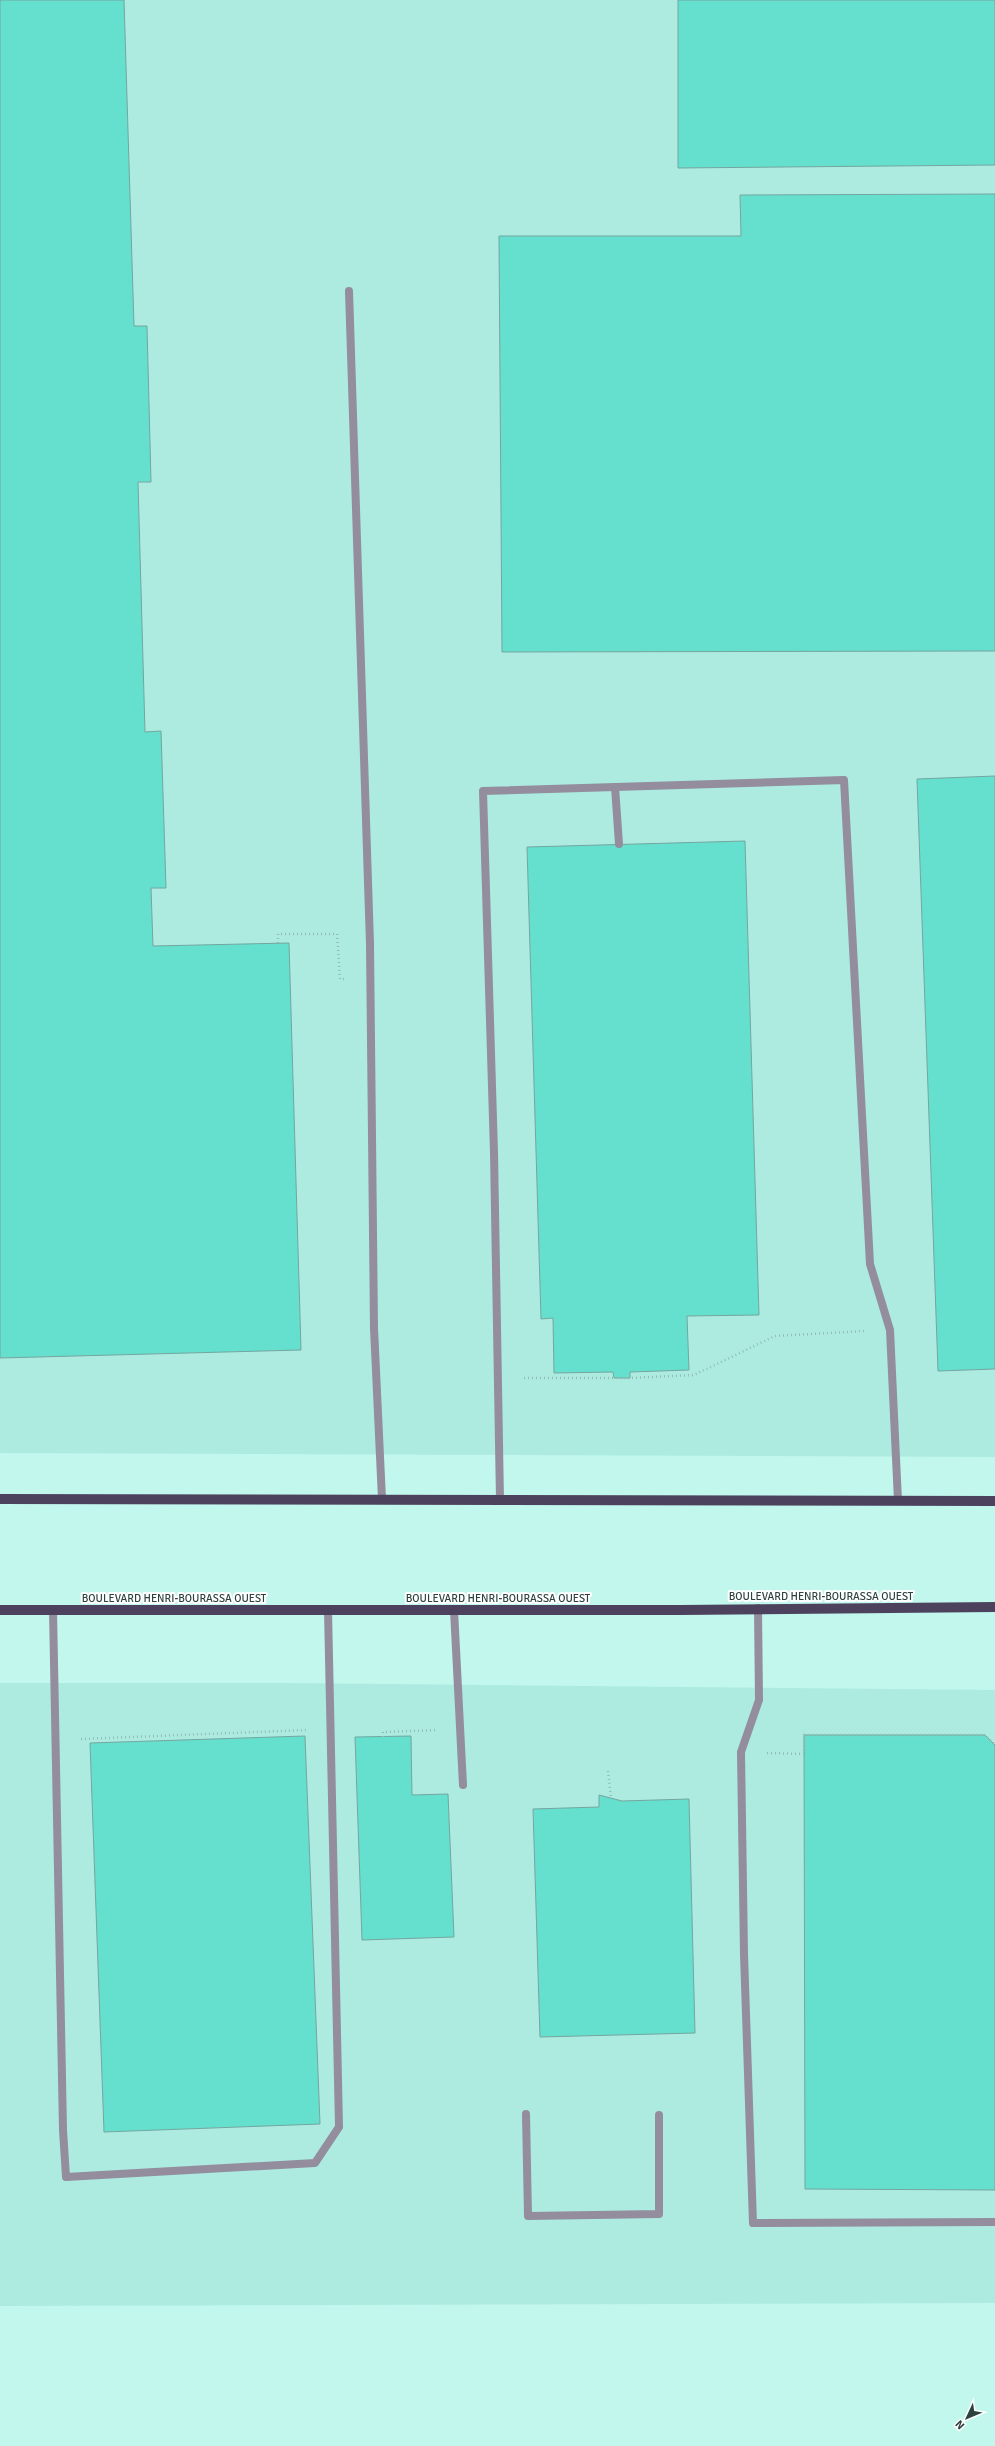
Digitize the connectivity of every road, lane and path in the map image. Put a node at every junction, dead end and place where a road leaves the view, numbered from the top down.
1 (349, 291) dead end
2 (615, 787) junction
3 (619, 844) dead end
4 (337, 934) dead end
5 (278, 943) dead end
6 (890, 1330) junction
7 (541, 1378) dead end
8 (382, 1499) junction
9 (0, 1500) edge
10 (500, 1500) junction
11 (898, 1501) junction
12 (995, 1501) edge
13 (995, 1607) edge
14 (758, 1608) junction
15 (0, 1610) edge
16 (53, 1610) junction
17 (328, 1610) junction
18 (454, 1610) junction
19 (307, 1730) dead end
20 (410, 1730) dead end
21 (128, 1737) junction
22 (383, 1737) dead end
23 (86, 1739) dead end
24 (128, 1742) dead end
25 (995, 1745) edge
26 (741, 1752) junction
27 (608, 1771) dead end
28 (463, 1785) dead end
29 (611, 1798) dead end
30 (526, 2114) dead end
31 (659, 2115) dead end
32 (995, 2222) edge

1 - 8 lane
2 - 3 lane
2 - 6 lane
2 - 10 lane
4 - 5 path
6 - 7 path
6 - 11 lane
8 - 9 main road
8 - 10 main road
10 - 11 main road
11 - 12 main road
13 - 14 main road, BOULEVARD HENRI-BOURASSA OUEST
14 - 18 main road, BOULEVARD HENRI-BOURASSA OUEST
14 - 26 lane
15 - 16 main road, BOULEVARD HENRI-BOURASSA OUEST
16 - 17 main road, BOULEVARD HENRI-BOURASSA OUEST
16 - 17 lane
17 - 18 main road, BOULEVARD HENRI-BOURASSA OUEST
18 - 28 lane
19 - 21 path
20 - 22 path
21 - 23 path
21 - 24 path
25 - 26 path
26 - 32 lane
27 - 29 path
30 - 31 lane

